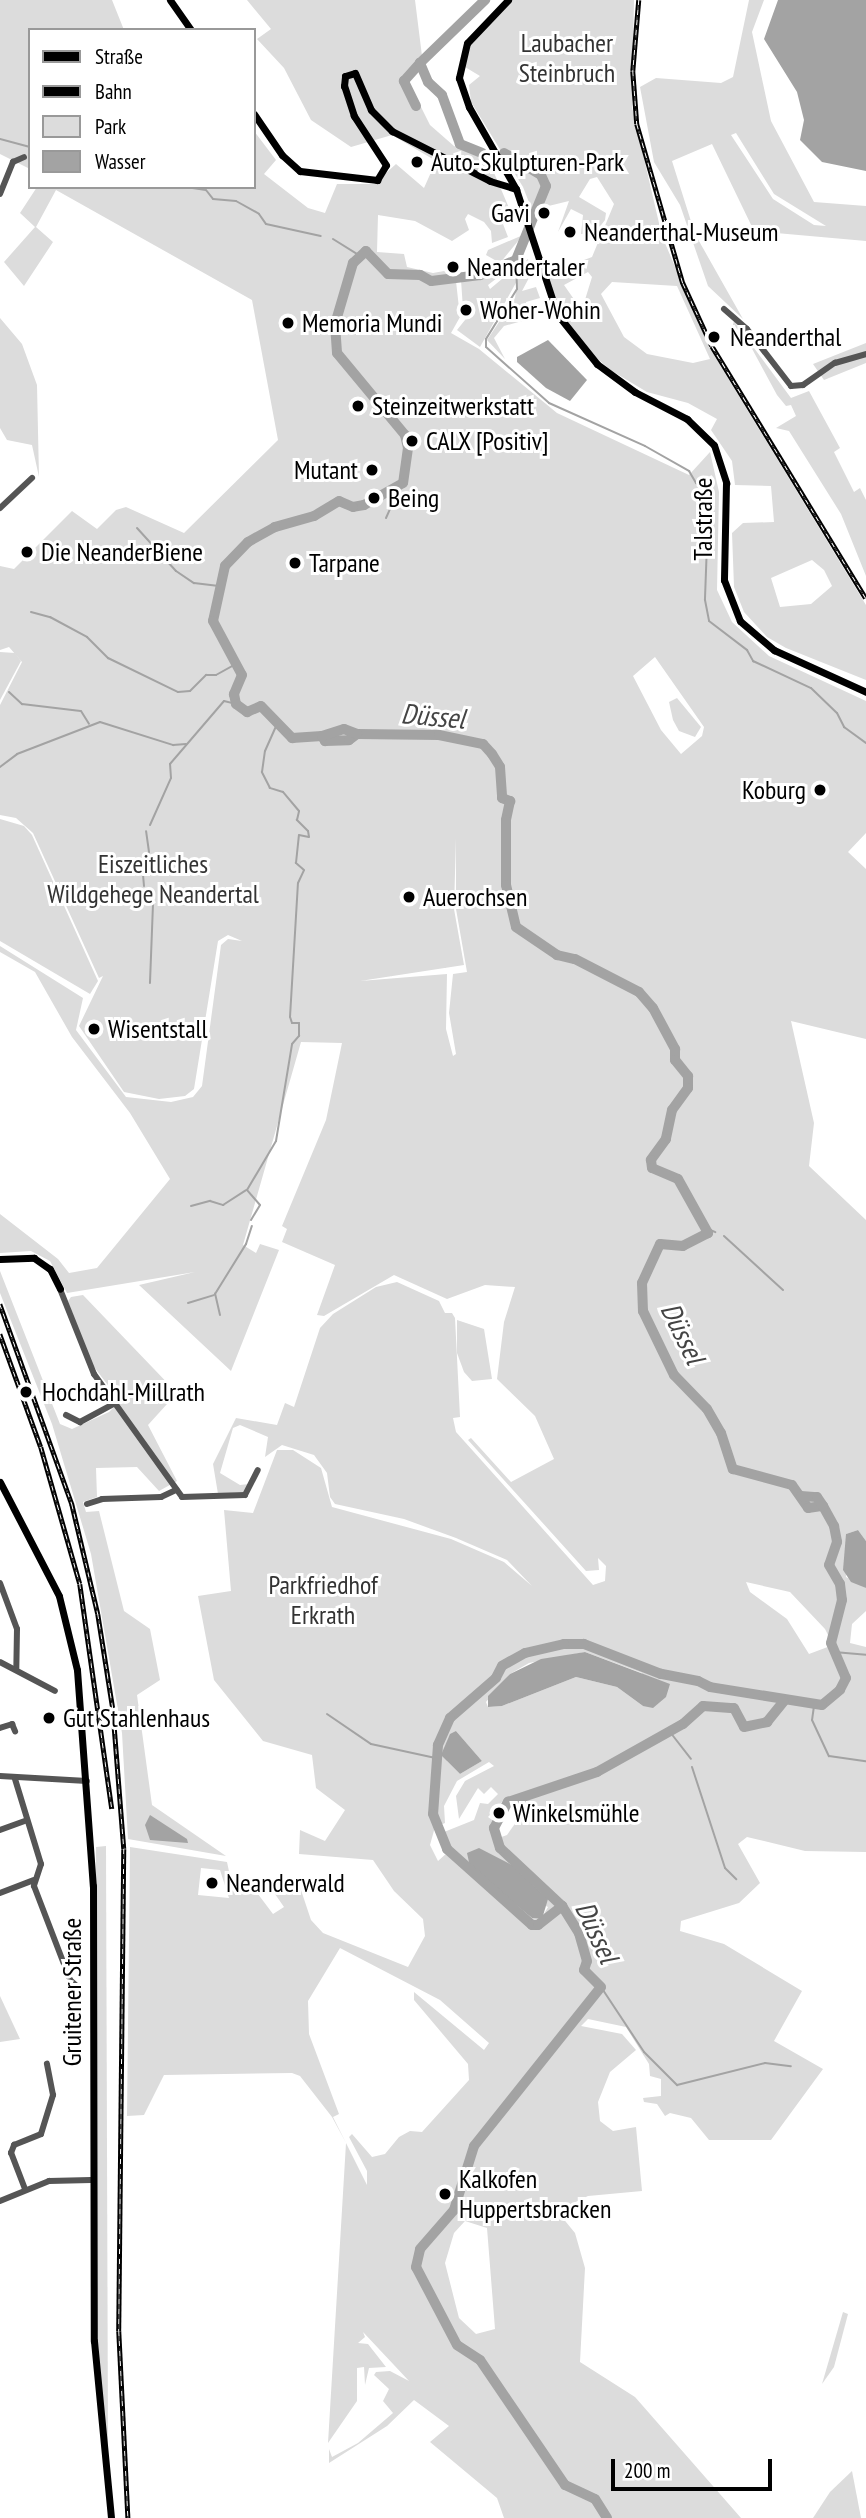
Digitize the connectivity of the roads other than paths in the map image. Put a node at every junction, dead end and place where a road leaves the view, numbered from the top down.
1 (170, 0) edge
2 (508, 0) edge
3 (190, 28) edge
4 (256, 117) edge
5 (24, 157) dead end
6 (516, 189) junction
7 (0, 194) edge
8 (724, 309) dead end
9 (866, 354) edge
10 (32, 478) dead end
11 (13, 485) dead end
12 (19, 490) junction
13 (0, 508) edge
14 (866, 692) edge
15 (0, 1259) edge
16 (60, 1289) joint
17 (117, 1402) junction
18 (66, 1415) dead end
19 (258, 1470) dead end
20 (0, 1482) edge
21 (176, 1490) junction
22 (87, 1504) dead end
23 (0, 1583) edge
24 (0, 1662) edge
25 (16, 1668) junction
26 (55, 1691) dead end
27 (0, 1728) edge
28 (15, 1731) dead end
29 (0, 1776) edge
30 (15, 1779) junction
31 (87, 1781) junction
32 (25, 1821) junction
33 (0, 1830) edge
34 (34, 1880) junction
35 (0, 1893) edge
36 (77, 1986) dead end
37 (47, 2064) dead end
38 (91, 2180) junction
39 (25, 2189) junction
40 (0, 2201) edge
41 (111, 2518) edge

1 - 3 main road
2 - 6 main road, Talstraße
4 - 6 main road
5 - 7 street
6 - 14 main road, Talstraße
8 - 9 street
10 - 12 street
11 - 12 street
12 - 13 street
15 - 16 main road
16 - 17 street
17 - 18 street
17 - 21 street
19 - 21 street
20 - 31 main road, Gruitener Straße
21 - 22 street
23 - 25 street
24 - 25 street
25 - 26 street
27 - 28 street
29 - 30 street
30 - 31 street
30 - 32 street
31 - 38 main road, Gruitener Straße
32 - 33 street
32 - 34 street
34 - 35 street
34 - 36 street
37 - 39 street
38 - 39 street
38 - 41 main road, Gruitener Straße
39 - 40 street

